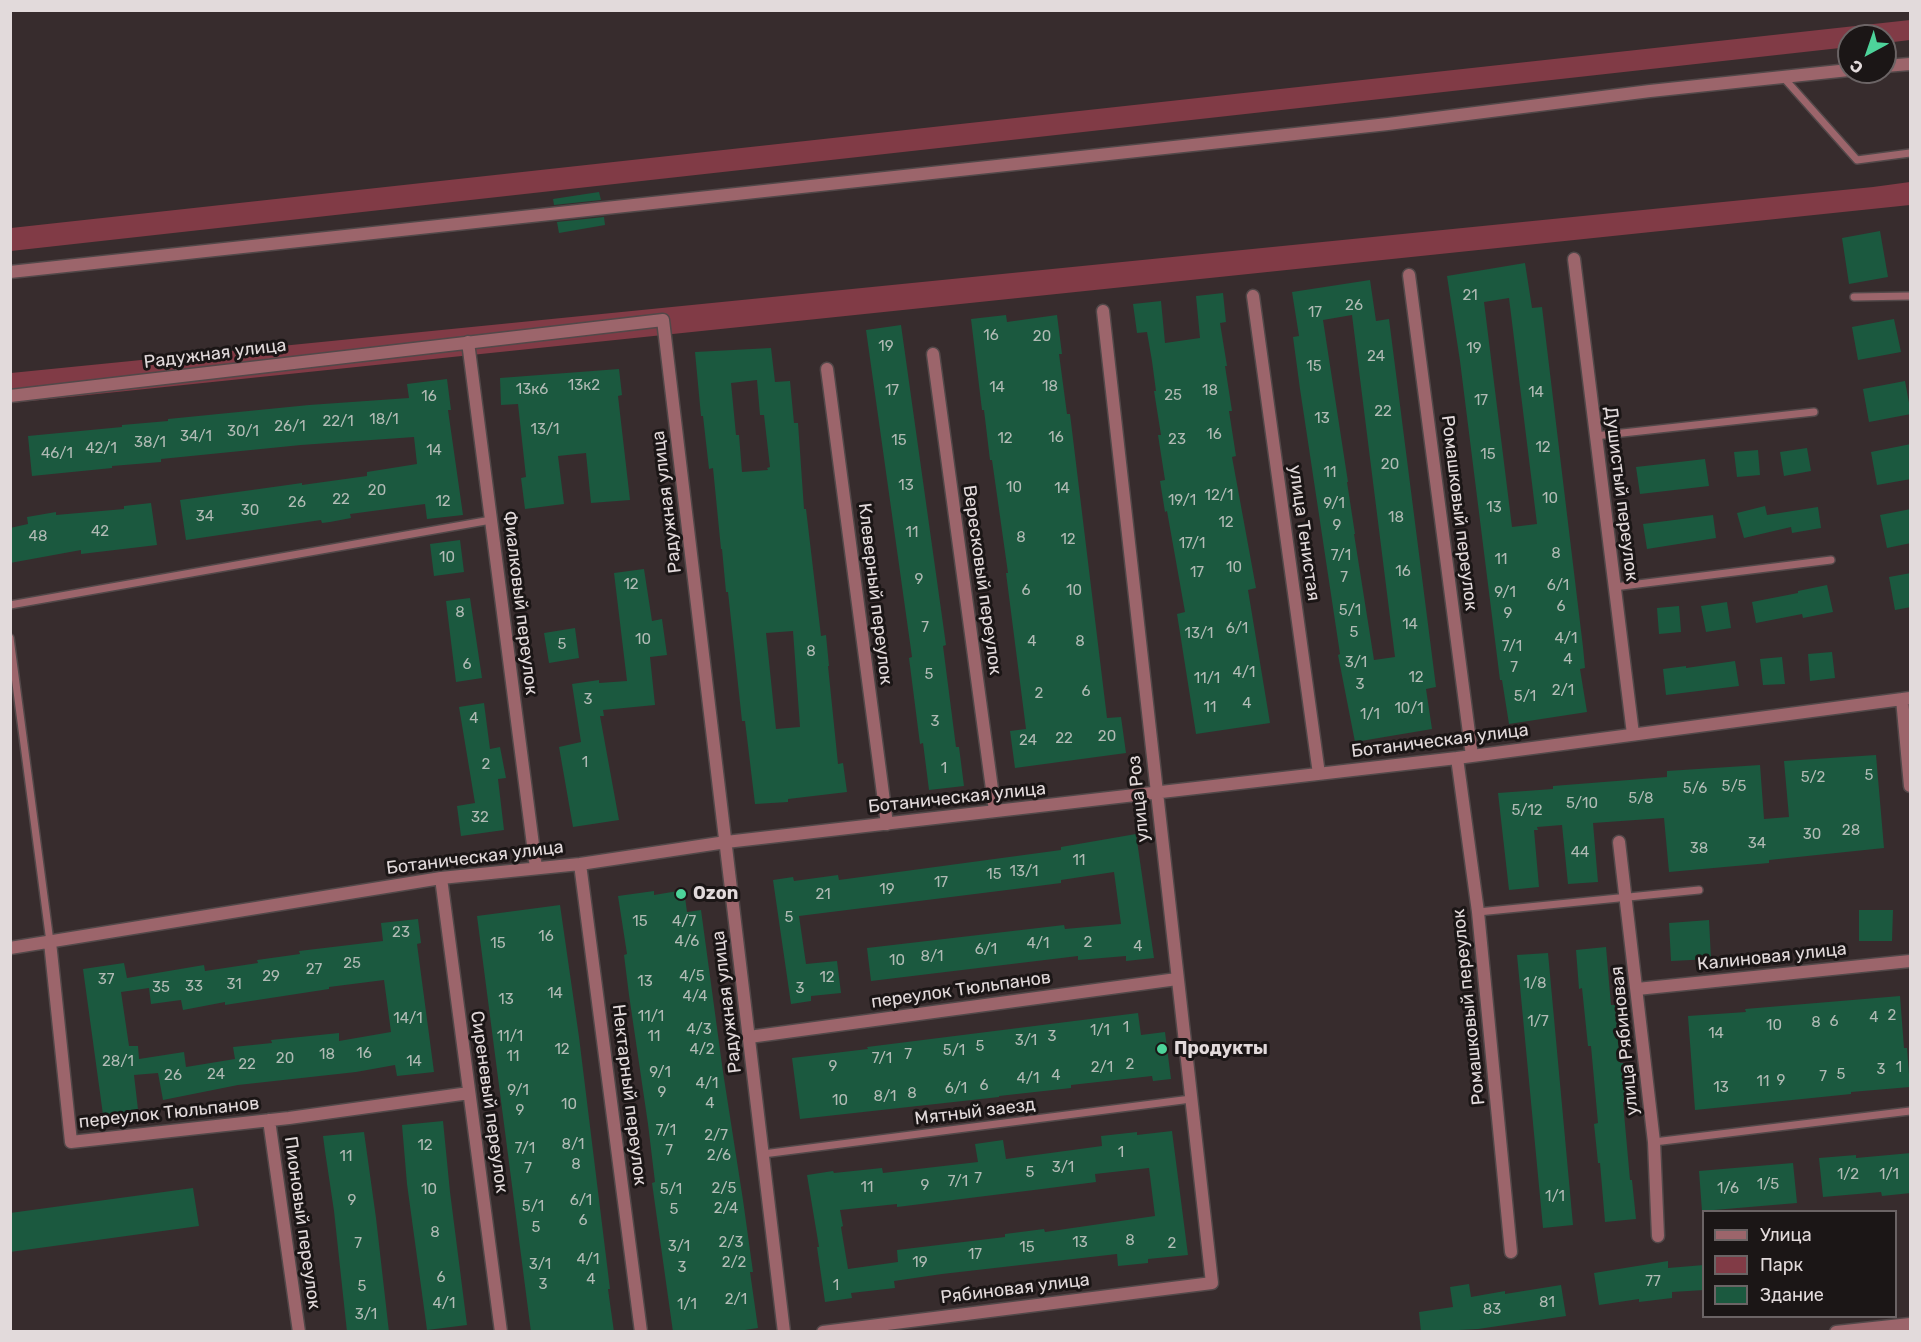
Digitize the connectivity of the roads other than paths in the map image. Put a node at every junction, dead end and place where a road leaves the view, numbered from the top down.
1 (1837, 71) edge
2 (1783, 77) junction
3 (1911, 153) edge
4 (1574, 259) dead end
5 (10, 272) edge
6 (1409, 275) dead end
7 (1254, 296) dead end
8 (1911, 296) edge
9 (1854, 297) dead end
10 (1103, 311) dead end
11 (468, 342) junction
12 (933, 354) dead end
13 (827, 369) dead end
14 (10, 396) edge
15 (1814, 412) dead end
16 (1595, 435) junction
17 (491, 520) junction
18 (1831, 560) dead end
19 (1614, 587) junction
20 (10, 604) edge
21 (10, 638) edge
22 (1906, 699) edge
23 (1633, 734) junction
24 (1473, 756) junction
25 (1457, 758) junction
26 (1319, 774) junction
27 (1911, 786) edge
28 (1157, 793) junction
29 (995, 811) junction
30 (887, 824) junction
31 (726, 842) junction
32 (1619, 842) dead end
33 (580, 864) junction
34 (536, 868) junction
35 (441, 878) junction
36 (1699, 890) dead end
37 (1627, 896) junction
38 (1478, 912) junction
39 (50, 942) junction
40 (10, 948) edge
41 (1911, 961) edge
42 (1178, 979) junction
43 (1637, 989) junction
44 (749, 1038) junction
45 (469, 1093) junction
46 (1191, 1099) junction
47 (1911, 1111) edge
48 (269, 1120) junction
49 (1654, 1142) junction
50 (763, 1154) junction
51 (1658, 1236) dead end
52 (1511, 1252) dead end
53 (1212, 1283) joint
54 (1911, 1324) edge
55 (1887, 1329) edge
56 (299, 1332) edge
57 (501, 1332) edge
58 (641, 1332) edge
59 (784, 1332) edge
60 (824, 1332) edge
61 (1836, 1332) edge

1 - 2 street
2 - 3 lane
2 - 5 street
4 - 16 street, Душистый переулок
6 - 24 street, Ромашковый переулок
7 - 26 street, улица Тенистая
8 - 9 lane
10 - 28 street, улица Роз
11 - 14 street, Радужная улица
11 - 17 street, Фиалковый переулок
11 - 31 street, Радужная улица
12 - 29 street, Вересковый переулок
13 - 30 street, Клеверный переулок
15 - 16 lane
16 - 19 street, Душистый переулок
17 - 20 lane
17 - 34 street, Фиалковый переулок
18 - 19 lane
19 - 23 street, Душистый переулок
21 - 39 lane
22 - 23 street, Ботаническая улица
22 - 27 street
23 - 24 street, Ботаническая улица
24 - 25 street, Ботаническая улица
25 - 26 street, Ботаническая улица
25 - 38 street, Ромашковый переулок
26 - 28 street, Ботаническая улица
28 - 29 street, Ботаническая улица
28 - 42 street, улица Роз
29 - 30 street, Ботаническая улица
30 - 31 street, Ботаническая улица
31 - 33 street, Ботаническая улица
31 - 44 street, Радужная улица
32 - 37 street, улица Рябиновая
33 - 34 street, Ботаническая улица
33 - 58 street, Нектарный переулок
34 - 35 street, Ботаническая улица
35 - 39 street, Ботаническая улица
35 - 45 street, Сиреневый переулок
36 - 37 lane
37 - 38 lane
37 - 43 street, улица Рябиновая
38 - 52 street, Ромашковый переулок
39 - 40 street, Ботаническая улица
39 - 48 street, переулок Тюльпанов
41 - 43 street, Калиновая улица
42 - 44 street, переулок Тюльпанов
42 - 46 street, улица Роз
43 - 49 street, улица Рябиновая
44 - 50 street, Радужная улица
45 - 48 street, переулок Тюльпанов
45 - 57 street, Сиреневый переулок
46 - 50 lane, Мятный заезд
46 - 53 street, улица Роз
47 - 49 lane
48 - 56 street, Пионовый переулок
49 - 51 street, улица Рябиновая
50 - 59 street, Радужная улица
53 - 60 street, Рябиновая улица
54 - 55 street
55 - 61 street

